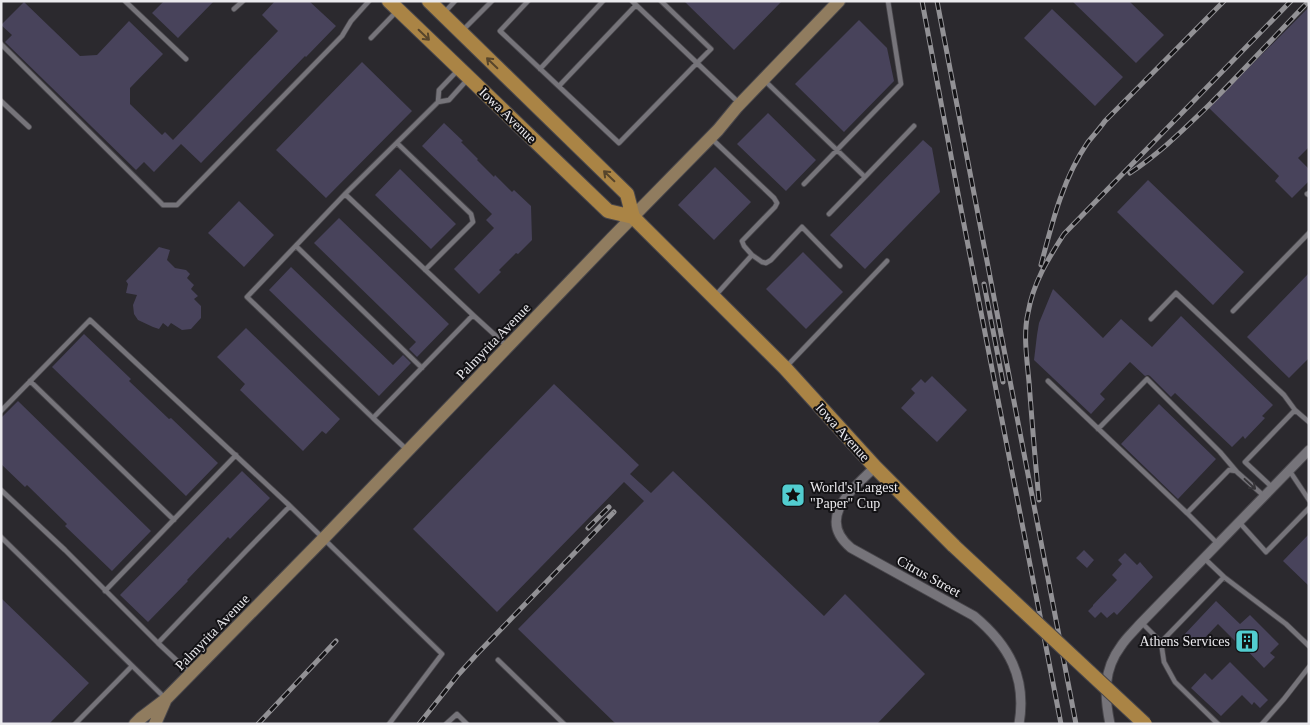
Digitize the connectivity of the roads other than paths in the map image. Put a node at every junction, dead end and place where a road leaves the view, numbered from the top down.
1 (125, 1) edge
2 (242, 1) edge
3 (369, 1) edge
4 (429, 1) edge
5 (455, 1) edge
6 (492, 1) edge
7 (528, 1) edge
8 (603, 1) edge
9 (661, 1) edge
10 (839, 1) edge
11 (888, 1) edge
12 (634, 3) edge
13 (393, 6) edge
14 (234, 10) dead end
15 (442, 14) junction
16 (461, 32) junction
17 (371, 38) dead end
18 (1, 44) edge
19 (186, 59) dead end
20 (697, 63) junction
21 (540, 69) junction
22 (464, 74) junction
23 (763, 80) junction
24 (559, 86) junction
25 (1, 101) edge
26 (438, 102) junction
27 (740, 104) junction
28 (914, 126) dead end
29 (29, 128) dead end
30 (710, 137) junction
31 (397, 143) junction
32 (837, 150) junction
33 (865, 177) junction
34 (804, 184) dead end
35 (345, 194) junction
36 (829, 214) dead end
37 (634, 217) junction
38 (1309, 233) edge
39 (296, 246) junction
40 (752, 255) junction
41 (887, 261) dead end
42 (840, 266) dead end
43 (425, 270) junction
44 (714, 297) junction
45 (1233, 311) dead end
46 (473, 315) junction
47 (1151, 319) dead end
48 (508, 347) junction
49 (422, 368) junction
50 (785, 368) junction
51 (30, 381) junction
52 (1048, 381) dead end
53 (1296, 410) junction
54 (1, 411) edge
55 (373, 418) junction
56 (1309, 422) edge
57 (1098, 429) junction
58 (1309, 450) edge
59 (408, 451) junction
60 (236, 455) junction
61 (875, 467) junction
62 (1289, 470) junction
63 (1237, 472) junction
64 (1272, 488) junction
65 (1, 490) edge
66 (1264, 496) junction
67 (1309, 500) edge
68 (290, 506) junction
69 (1309, 508) edge
70 (1187, 513) junction
71 (174, 520) junction
72 (1239, 522) junction
73 (1, 537) edge
74 (323, 539) junction
75 (1218, 544) junction
76 (1204, 558) junction
77 (1224, 576) junction
78 (105, 591) junction
79 (1142, 622) junction
80 (1161, 642) junction
81 (158, 643) junction
82 (1309, 646) edge
83 (498, 660) dead end
84 (132, 666) junction
85 (1309, 667) edge
86 (191, 674) junction
87 (166, 699) junction
88 (75, 724) edge
89 (135, 724) edge
90 (155, 724) edge
91 (389, 724) edge
92 (446, 724) edge
93 (468, 724) edge
94 (564, 724) edge
95 (1018, 724) edge
96 (1110, 724) edge
97 (1145, 724) edge
98 (1218, 724) edge
99 (1262, 724) edge

1 - 19 lane
2 - 14 lane
3 - 18 lane
4 - 15 main road, Iowa Avenue
5 - 15 lane
6 - 16 lane
7 - 21 lane
8 - 21 lane
9 - 20 lane
10 - 23 street, Palmyrita Avenue
11 - 32 lane
12 - 20 lane
12 - 24 lane
13 - 17 lane
13 -> 22 main road, Iowa Avenue
15 - 16 main road, Iowa Avenue
37 -> 16 main road, Iowa Avenue
20 - 24 lane
20 - 27 lane
21 - 24 lane
22 - 26 lane
22 - 26 lane
22 - 37 main road, Iowa Avenue
23 - 27 street, Palmyrita Avenue
23 - 32 lane
25 - 29 lane
26 - 31 lane
27 - 30 street, Palmyrita Avenue
28 - 33 lane
30 - 37 street, Palmyrita Avenue
30 - 40 lane
31 - 35 lane
31 - 43 lane
32 - 33 lane
32 - 34 lane
33 - 36 lane
35 - 39 lane
35 - 43 lane
37 - 44 main road, Iowa Avenue
37 - 48 street, Palmyrita Avenue
38 - 45 lane
39 - 49 lane
39 - 55 lane
40 - 42 lane
40 - 44 lane
41 - 50 lane
43 - 46 lane
44 - 50 main road, Iowa Avenue
46 - 48 lane
46 - 49 lane
47 - 53 lane
48 - 59 street, Palmyrita Avenue
49 - 55 lane
50 - 61 main road, Iowa Avenue
51 - 54 lane
51 - 60 lane
51 - 71 lane
52 - 57 lane
53 - 56 lane
53 - 64 lane
55 - 59 lane
57 - 63 lane
57 - 70 lane
58 - 62 street
59 - 74 street, Palmyrita Avenue
60 - 68 lane
60 - 71 lane
61 - 95 street, Citrus Street
61 - 97 main road, Iowa Avenue, bridge
62 - 64 street
62 - 67 lane
63 -> 66 lane
63 - 70 lane
64 - 66 street
65 - 78 lane
66 - 72 street
68 - 74 lane
68 - 81 lane
69 - 72 lane
70 - 75 lane
71 - 78 lane
72 - 75 street
73 - 84 lane
74 - 86 street, Palmyrita Avenue
74 - 91 lane
75 - 76 street
76 - 77 lane
76 - 79 street
77 - 80 lane
77 - 82 lane
78 - 81 lane
79 - 80 lane
79 - 96 street
80 - 98 lane
81 - 86 lane
83 - 94 lane
84 - 87 lane
84 - 88 lane
85 - 99 lane
86 - 87 street, Palmyrita Avenue
87 - 89 street, Palmyrita Avenue
87 - 90 street, Palmyrita Avenue
92 - 93 lane

